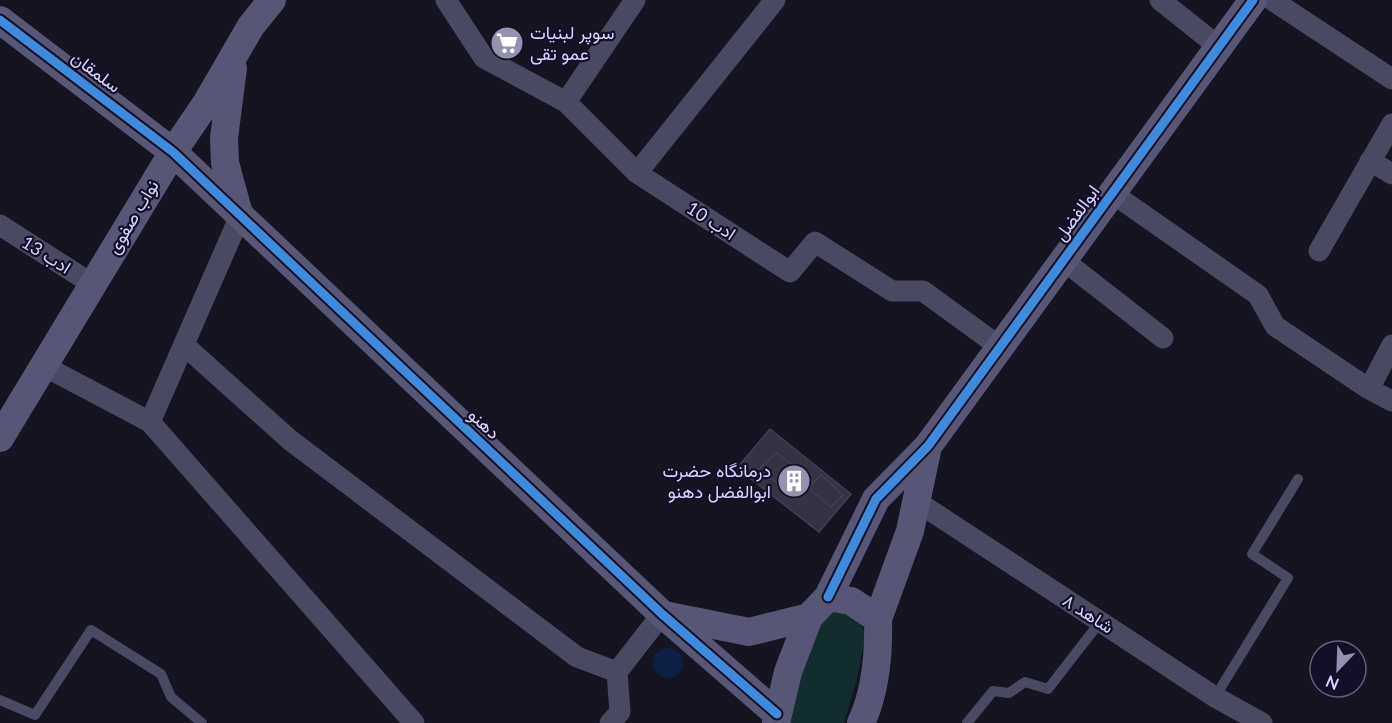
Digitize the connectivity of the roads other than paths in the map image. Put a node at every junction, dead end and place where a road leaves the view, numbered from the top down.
1 (272, 0) edge
2 (446, 0) edge
3 (635, 0) edge
4 (775, 0) edge
5 (1160, 0) edge
6 (1253, 0) edge
7 (1272, 0) edge
8 (0, 20) edge
9 (1219, 47) junction
10 (236, 53) junction
11 (1392, 79) edge
12 (566, 102) junction
13 (1392, 124) edge
14 (172, 152) junction
15 (1370, 161) junction
16 (637, 173) junction
17 (1392, 174) edge
18 (1112, 193) junction
19 (240, 216) junction
20 (0, 225) edge
21 (1318, 251) dead end
22 (1064, 260) junction
23 (92, 284) junction
24 (1162, 338) dead end
25 (184, 345) junction
26 (1392, 345) edge
27 (1000, 347) junction
28 (44, 366) junction
29 (1369, 389) junction
30 (1392, 401) edge
31 (4, 422) edge
32 (150, 423) junction
33 (928, 446) junction
34 (1298, 479) dead end
35 (916, 501) junction
36 (819, 607) junction
37 (662, 615) junction
38 (878, 619) junction
39 (1100, 622) junction
40 (617, 672) junction
41 (1215, 697) junction
42 (0, 700) edge
43 (777, 719) edge
44 (865, 721) edge
45 (202, 723) edge
46 (414, 723) edge
47 (610, 723) edge
48 (967, 723) edge
49 (1262, 723) edge

1 - 10 street, نواب صفوی
2 - 12 street, ادب 10
3 - 12 street
4 - 16 street
5 - 9 street
6 - 9 street, ابوالفضل
7 - 11 street
8 - 14 street, سلمقان
9 - 18 street, ابوالفضل
10 - 14 street, نواب صفوی
10 - 19 street
12 - 16 street, ادب 10
13 - 15 street
14 - 19 street, دهنو
14 - 23 street, نواب صفوی
15 - 17 street
15 - 21 street
16 - 27 street, ادب 10
18 - 22 street, ابوالفضل
18 - 29 street
19 - 25 street
19 - 37 street, دهنو
20 - 23 street, ادب 13
22 - 24 street
22 - 27 street, ابوالفضل
23 - 28 street, نواب صفوی
25 - 32 street
25 - 40 street
26 - 29 street
27 - 33 street, ابوالفضل
28 - 31 street, نواب صفوی
28 - 32 street
29 - 30 street
32 - 46 street
33 - 35 street
33 - 36 street, ابوالفضل
34 - 41 lane
35 - 38 street
35 - 39 street, شاهد ۸
36 - 37 street
36 - 38 street
36 - 43 street, ابوالفضل
37 - 40 street
37 - 43 street, دهنو
38 - 44 street
39 - 41 street, شاهد ۸
39 - 48 lane
40 - 47 street
41 - 49 street, شاهد ۸
42 - 45 lane

